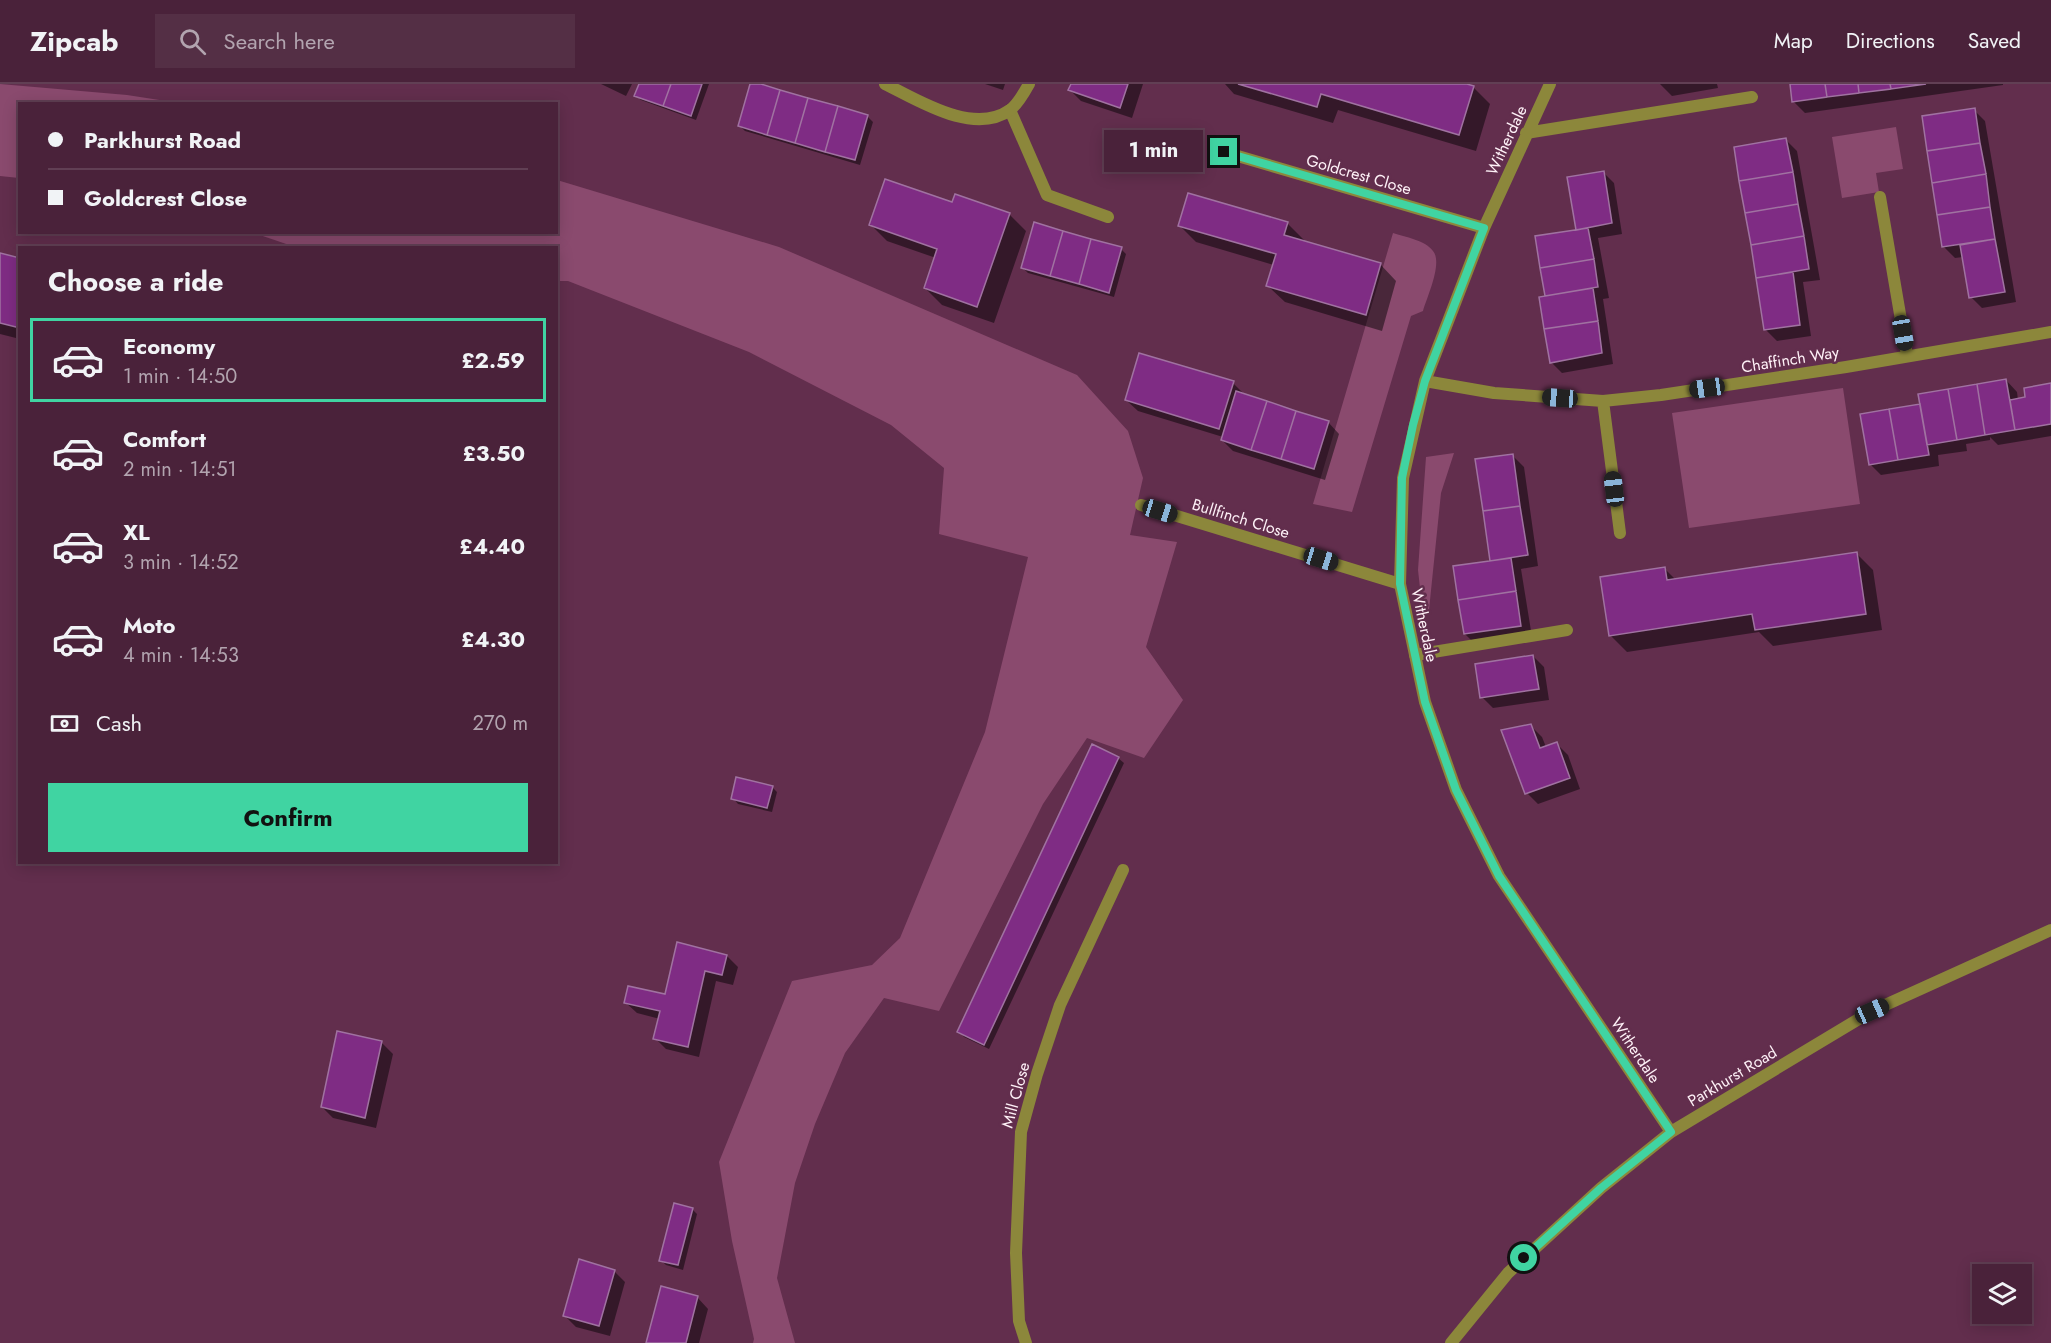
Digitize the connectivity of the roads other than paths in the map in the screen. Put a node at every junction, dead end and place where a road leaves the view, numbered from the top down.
1 (885, 84) edge
2 (1029, 84) edge
3 (1550, 84) edge
4 (1752, 97) dead end
5 (1010, 110) junction
6 (1526, 134) junction
7 (1224, 152) dead end
8 (1880, 197) dead end
9 (1108, 217) dead end
10 (1484, 228) junction
11 (2051, 332) edge
12 (1907, 356) junction
13 (1425, 381) junction
14 (1603, 401) junction
15 (1141, 505) dead end
16 (1620, 533) dead end
17 (1400, 584) junction
18 (1567, 630) dead end
19 (1415, 655) junction
20 (1123, 870) dead end
21 (2050, 933) edge
22 (1671, 1132) junction
23 (1026, 1343) edge
24 (1451, 1343) edge

1 - 5 street
2 - 5 street
3 - 6 street, Witherdale
4 - 6 street
5 - 9 street
6 - 10 street, Witherdale
7 - 10 street, Goldcrest Close
8 - 12 street
10 - 13 street, Witherdale
11 - 12 street, Chaffinch Way
12 - 14 street, Chaffinch Way
13 - 14 street, Chaffinch Way
13 - 17 street, Witherdale
14 - 16 street
15 - 17 street, Bullfinch Close
17 - 19 street, Witherdale
18 - 19 street
19 - 22 street, Witherdale
20 - 23 street, Mill Close
21 - 22 street, Parkhurst Road
22 - 24 street, Parkhurst Road

